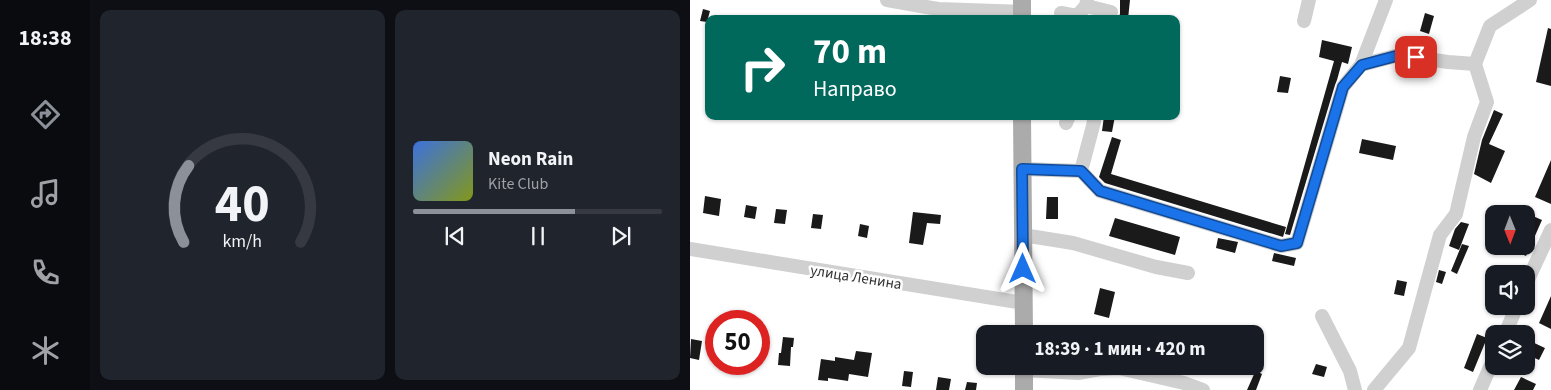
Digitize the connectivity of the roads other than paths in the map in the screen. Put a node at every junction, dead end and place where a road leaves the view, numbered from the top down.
1 (887, 0) edge
2 (1309, 0) edge
3 (1386, 0) edge
4 (1530, 0) edge
5 (1087, 3) edge
6 (1022, 10) edge
7 (1112, 10) edge
8 (1061, 13) dead end
9 (1072, 15) edge
10 (1078, 15) edge
11 (1304, 21) dead end
12 (1475, 64) junction
13 (1362, 65) junction
14 (1022, 120) edge
15 (1094, 120) edge
16 (1022, 169) junction
17 (1081, 171) junction
18 (1551, 230) edge
19 (1023, 235) junction
20 (690, 249) edge
21 (1535, 265) edge
22 (1188, 274) dead end
23 (1023, 303) junction
24 (1322, 316) dead end
25 (1024, 325) edge
26 (1024, 375) edge
27 (1149, 375) edge
28 (1487, 375) edge
29 (1024, 390) edge
30 (1203, 390) edge
31 (1355, 390) edge
32 (1374, 390) edge
33 (1480, 390) edge

1 - 6 street
2 - 11 street
3 - 13 street
4 - 12 street
5 - 7 street
5 - 10 street
8 - 9 street
12 - 13 street
12 - 32 street
13 - 17 street
14 - 16 main road
15 - 17 street
16 - 17 street
16 - 19 main road
18 - 21 street
19 - 22 street
19 - 23 main road
20 - 23 street, улица Ленина
23 - 25 main road
24 - 31 street
26 - 29 main road
27 - 30 street
28 - 33 street

